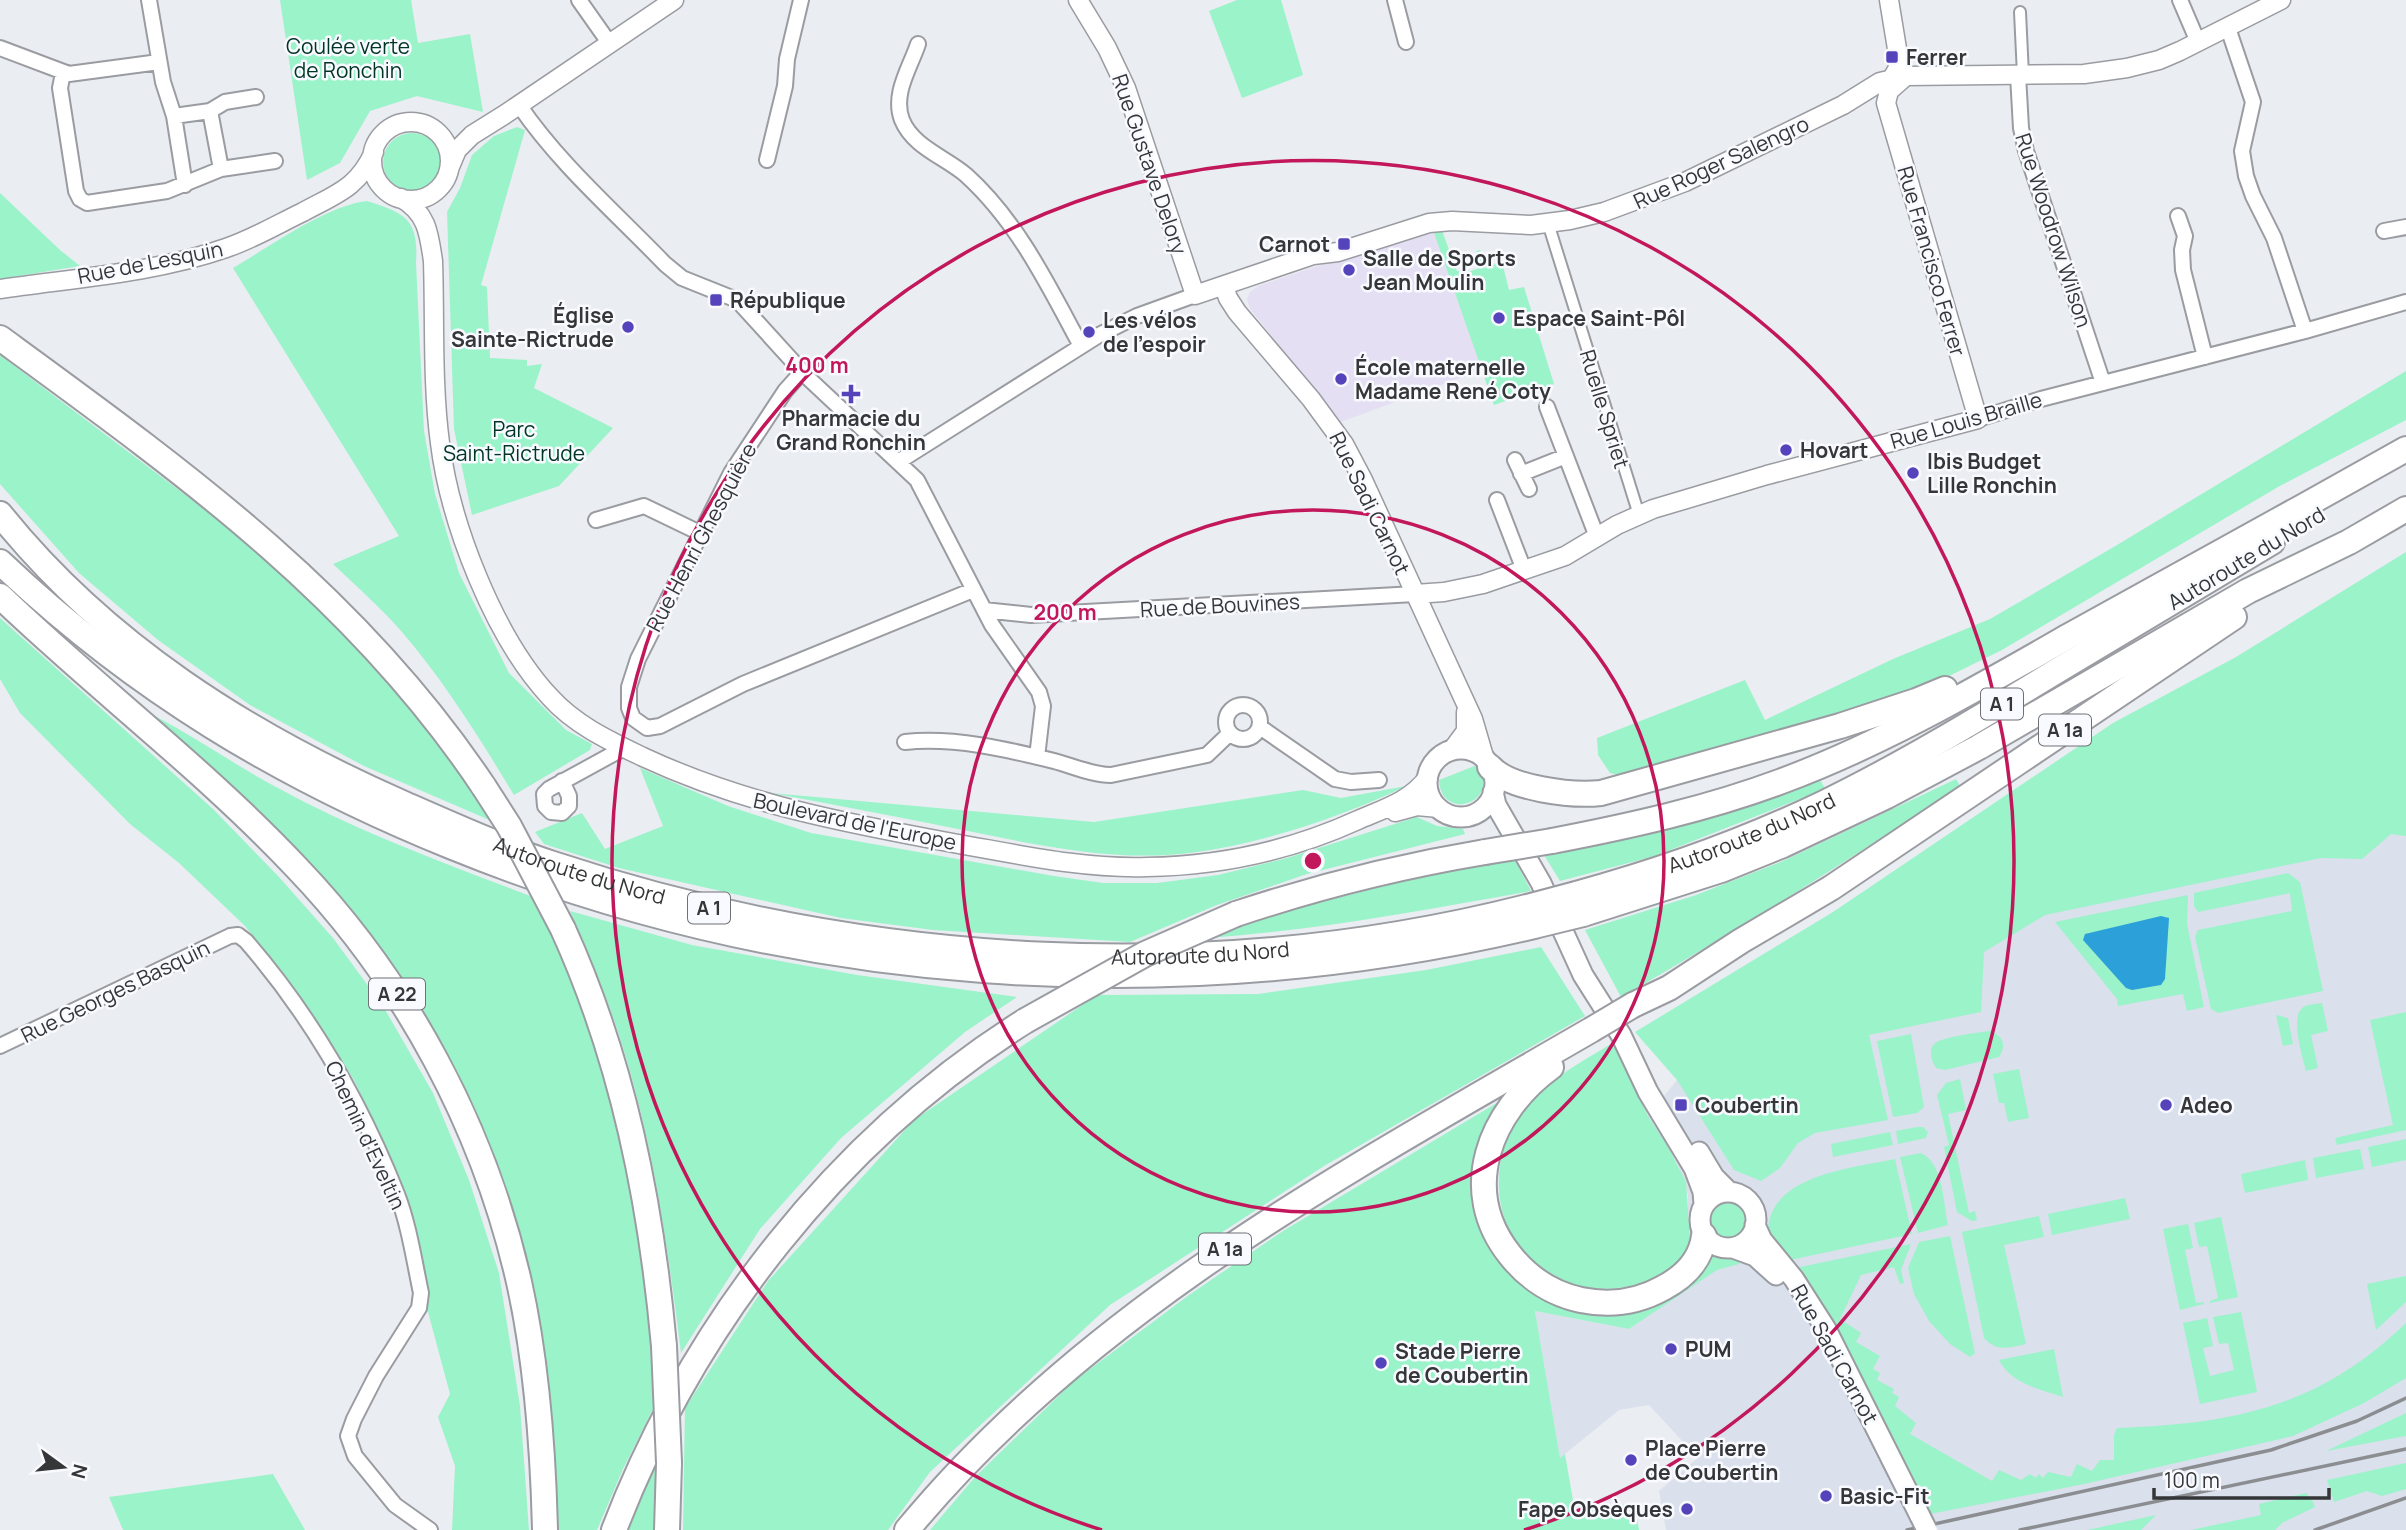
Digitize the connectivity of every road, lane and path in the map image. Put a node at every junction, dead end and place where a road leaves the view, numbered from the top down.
1 (149, 0) edge
2 (579, 0) edge
3 (674, 0) edge
4 (801, 0) edge
5 (1078, 0) edge
6 (1395, 0) edge
7 (1889, 0) edge
8 (1896, 0) edge
9 (2180, 0) edge
10 (2281, 0) edge
11 (2020, 12) dead end
12 (2228, 28) junction
13 (1406, 42) dead end
14 (2198, 42) junction
15 (610, 44) junction
16 (918, 44) dead end
17 (0, 48) edge
18 (159, 62) junction
19 (63, 73) junction
20 (2021, 75) junction
21 (1899, 77) junction
22 (256, 97) dead end
23 (1886, 103) junction
24 (519, 105) junction
25 (1843, 105) junction
26 (210, 111) junction
27 (174, 116) junction
28 (494, 121) junction
29 (431, 127) junction
30 (374, 152) junction
31 (766, 160) dead end
32 (275, 161) dead end
33 (221, 169) junction
34 (448, 174) junction
35 (185, 185) junction
36 (396, 196) junction
37 (332, 197) junction
38 (2178, 216) dead end
39 (1548, 223) junction
40 (2403, 228) edge
41 (2384, 231) dead end
42 (2406, 243) edge
43 (433, 261) junction
44 (1224, 286) junction
45 (0, 289) edge
46 (1195, 295) junction
47 (2406, 302) edge
48 (2305, 331) junction
49 (0, 338) edge
50 (1081, 346) junction
51 (2205, 357) junction
52 (802, 372) junction
53 (2103, 383) junction
54 (1547, 407) dead end
55 (1978, 419) junction
56 (2406, 449) edge
57 (1566, 456) junction
58 (1515, 460) dead end
59 (898, 462) junction
60 (2406, 464) edge
61 (1521, 474) junction
62 (1529, 489) dead end
63 (1497, 500) dead end
64 (2406, 509) edge
65 (0, 514) edge
66 (1639, 515) junction
67 (596, 520) dead end
68 (699, 533) junction
69 (1597, 537) junction
70 (2349, 542) junction
71 (0, 562) edge
72 (1524, 570) junction
73 (973, 590) junction
74 (1415, 594) junction
75 (0, 596) edge
76 (2136, 599) junction
77 (984, 610) junction
78 (1464, 705) junction
79 (1260, 727) junction
80 (1230, 733) junction
81 (905, 743) dead end
82 (624, 748) junction
83 (1452, 750) junction
84 (1037, 757) junction
85 (1488, 763) junction
86 (1428, 777) junction
87 (1379, 780) dead end
88 (562, 782) dead end
89 (1493, 792) junction
90 (1439, 808) junction
91 (1468, 816) junction
92 (1347, 825) junction
93 (1518, 842) junction
94 (1579, 904) junction
95 (1531, 916) junction
96 (230, 936) joint
97 (1593, 1034) junction
98 (1621, 1035) junction
99 (0, 1046) edge
100 (1729, 1192) junction
101 (1704, 1204) junction
102 (1755, 1225) junction
103 (1704, 1236) junction
104 (1733, 1248) junction
105 (1887, 1451) junction
106 (1923, 1523) edge
107 (430, 1530) edge
108 (545, 1530) edge
109 (614, 1530) edge
110 (667, 1530) edge
111 (907, 1530) edge

1 - 18 street
2 - 15 street
3 - 15 street
4 - 31 street
5 - 46 street, Rue Gustave Delory
6 - 13 street
7 - 21 street
8 - 21 street
9 - 14 street
10 - 12 street, Rue Roger Salengro
11 - 20 street
12 - 14 street, Rue Roger Salengro
12 - 48 street
14 - 20 street, Rue Roger Salengro
15 - 24 street
16 - 50 street
17 - 19 street
18 - 19 street
18 - 27 street
19 - 35 street
20 - 21 street, Rue Roger Salengro
20 - 53 street, Rue Woodrow Wilson
21 - 23 street
21 - 25 street, Rue Roger Salengro
22 - 26 street
23 - 25 street, Rue Roger Salengro
23 - 55 street, Rue Francisco Ferrer
24 - 28 street
24 - 52 street
25 - 39 street, Rue Roger Salengro
26 - 27 street
26 - 33 street
27 - 35 street
28 - 29 street
28 - 34 street
29 - 30 street
29 - 34 street
30 - 36 street
30 - 37 street, Rue de Lesquin
32 - 33 street
33 - 35 street
34 - 36 street
34 - 43 street
36 - 37 street, Rue de Lesquin
36 - 43 street
37 - 45 street, Rue de Lesquin
38 - 51 street
39 - 44 street, Rue Roger Salengro
39 - 66 street, Ruelle Spriet
40 - 41 street
40 - 42 street
43 - 82 street, Boulevard de l'Europe
44 - 46 street, Rue Roger Salengro
44 - 74 street, Rue Sadi Carnot
46 - 50 street, Rue Roger Salengro
47 - 48 street, Rue Louis Braille
48 - 51 street, Rue Louis Braille
49 - 110 highway, bridge
50 - 59 street, Rue Roger Salengro
51 - 53 street, Rue Louis Braille
52 - 59 street
52 - 68 street, Rue Henri Ghesquière
53 - 55 street, Rue Louis Braille
54 - 57 street
55 - 66 street, Rue Louis Braille
56 - 76 highway
57 - 61 street
57 - 69 street
58 - 61 street
59 - 73 street
60 - 94 highway, Autoroute du Nord / A 1
61 - 62 street
63 - 72 street
64 - 70 highway, Autoroute du Nord / A 1
65 - 95 highway, Autoroute du Nord / A 1
66 - 69 street, Rue Louis Braille
67 - 68 street
68 - 73 street, Rue Henri Ghesquière
69 - 72 street, Rue Louis Braille
70 - 94 highway, Autoroute du Nord / A 1
70 - 97 highway, A 1a, bridge
71 - 95 highway, Autoroute du Nord / A 1
72 - 74 street, Rue Louis Braille
73 - 77 street
74 - 77 street, Rue de Bouvines
74 - 78 street, Rue Sadi Carnot
75 - 108 highway, A 22
76 - 85 highway
76 - 109 highway, bridge
77 - 84 street
78 - 83 street, Rue Sadi Carnot
78 - 85 street, Rue Sadi Carnot
79 - 80 street
79 - 80 street
79 - 87 street
80 - 84 street
81 - 84 street
82 - 88 street
82 - 92 street, Boulevard de l'Europe
83 - 85 main road
83 - 86 main road
85 - 89 main road
86 - 90 main road
86 - 92 street, Boulevard de l'Europe
89 - 91 main road
89 - 93 main road
90 - 91 main road
90 - 92 street, Boulevard de l'Europe
91 - 93 main road
93 - 98 main road
94 - 95 highway, Autoroute du Nord / A 1, bridge
96 - 99 street, Rue Georges Basquin
96 - 107 street, Chemin d'Eveltin
97 - 103 highway
97 - 111 highway, A 1a
98 - 100 main road
98 - 101 main road
100 - 101 main road
100 - 102 main road
101 - 103 main road
102 - 104 main road
102 - 105 main road, Rue Sadi Carnot
103 - 104 main road
104 - 105 main road, Rue Sadi Carnot
105 - 106 main road, Rue Sadi Carnot

